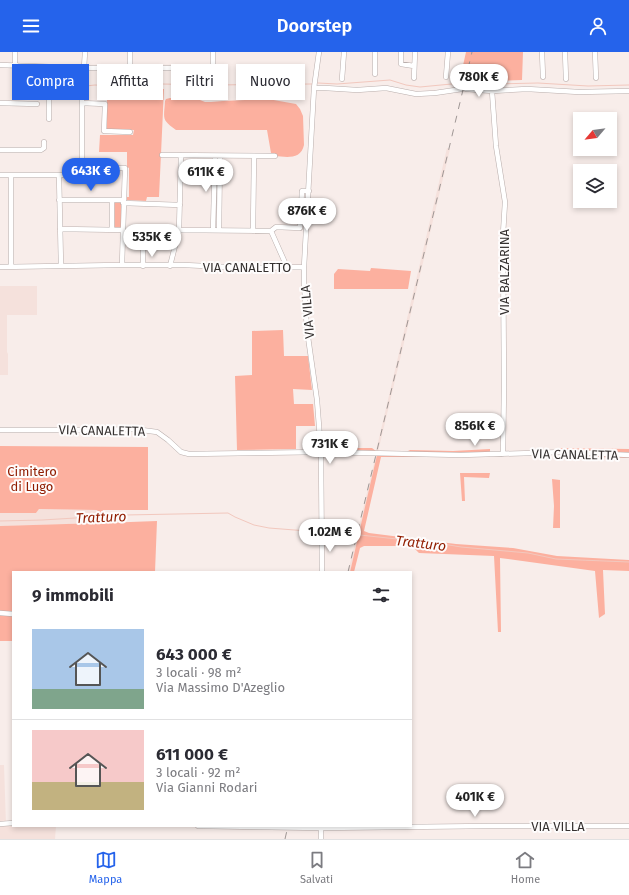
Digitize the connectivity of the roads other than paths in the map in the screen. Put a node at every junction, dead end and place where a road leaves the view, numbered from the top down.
1 (15, 52) edge
2 (85, 52) edge
3 (130, 52) edge
4 (213, 52) edge
5 (319, 52) edge
6 (344, 52) edge
7 (375, 52) edge
8 (401, 52) edge
9 (415, 52) edge
10 (448, 52) edge
11 (542, 52) edge
12 (565, 52) edge
13 (595, 52) edge
14 (15, 64) edge
15 (84, 64) edge
16 (130, 64) edge
17 (0, 65) edge
18 (12, 66) edge
19 (414, 66) junction
20 (163, 68) edge
21 (375, 74) dead end
22 (446, 77) dead end
23 (543, 77) dead end
24 (342, 78) dead end
25 (414, 78) dead end
26 (596, 78) dead end
27 (566, 79) dead end
28 (314, 88) junction
29 (492, 91) junction
30 (629, 91) edge
31 (49, 100) edge
32 (82, 102) joint
33 (0, 103) edge
34 (36, 104) dead end
35 (48, 119) dead end
36 (130, 132) dead end
37 (44, 142) dead end
38 (0, 150) edge
39 (162, 155) dead end
40 (181, 156) junction
41 (218, 156) junction
42 (254, 156) junction
43 (275, 156) dead end
44 (82, 170) junction
45 (0, 175) edge
46 (11, 175) junction
47 (59, 175) junction
48 (309, 191) junction
49 (59, 200) junction
50 (112, 200) junction
51 (123, 202) junction
52 (180, 205) junction
53 (60, 229) junction
54 (112, 230) junction
55 (123, 230) junction
56 (179, 230) junction
57 (214, 230) junction
58 (219, 230) junction
59 (253, 231) junction
60 (271, 232) junction
61 (143, 242) dead end
62 (122, 265) junction
63 (61, 266) junction
64 (142, 266) junction
65 (170, 266) junction
66 (0, 267) edge
67 (11, 267) junction
68 (287, 267) junction
69 (304, 267) junction
70 (0, 430) edge
71 (321, 452) junction
72 (503, 454) junction
73 (629, 455) edge
74 (322, 571) edge
75 (0, 614) edge
76 (12, 614) edge
77 (12, 823) edge
78 (0, 824) edge
79 (412, 826) edge
80 (629, 826) edge
81 (321, 827) edge
82 (321, 839) edge

1 - 14 street
2 - 15 street
3 - 16 street
4 - 20 street
5 - 28 street, VIA VILLA
6 - 24 street
7 - 21 street
8 - 19 street
9 - 19 street
10 - 22 street
11 - 23 street
12 - 27 street
13 - 26 street
17 - 18 street
19 - 25 street
28 - 29 street
28 - 48 street, VIA VILLA
29 - 30 street
29 - 72 street, VIA BALZARINA
31 - 35 street
32 - 36 street
32 - 44 street
33 - 34 street
37 - 38 street
39 - 40 street
40 - 41 street
40 - 52 street
41 - 42 street
41 - 57 street
41 - 58 street
42 - 43 street
42 - 59 street
44 - 47 street
44 - 51 street
45 - 46 street
46 - 47 street
46 - 67 street
47 - 49 street
48 - 60 street
48 - 69 street, VIA VILLA
49 - 50 street
49 - 53 street
50 - 51 street
50 - 54 street
51 - 52 street
51 - 55 street
52 - 56 street
53 - 54 street
53 - 63 street
54 - 55 street
55 - 62 street
56 - 57 street
56 - 65 street
57 - 58 street
58 - 59 street
59 - 60 street
60 - 68 street
61 - 64 street
62 - 63 street, VIA CANALETTO
62 - 64 street, VIA CANALETTO
63 - 67 street, VIA CANALETTO
64 - 65 street, VIA CANALETTO
65 - 68 street, VIA CANALETTO
66 - 67 street, VIA CANALETTO
68 - 69 street, VIA CANALETTO
69 - 71 street, VIA VILLA
70 - 71 street, VIA CANALETTA
71 - 72 street, VIA CANALETTA
71 - 74 street, VIA VILLA
72 - 73 street, VIA CANALETTA
75 - 76 street
77 - 78 street
79 - 80 street, VIA VILLA
81 - 82 street

